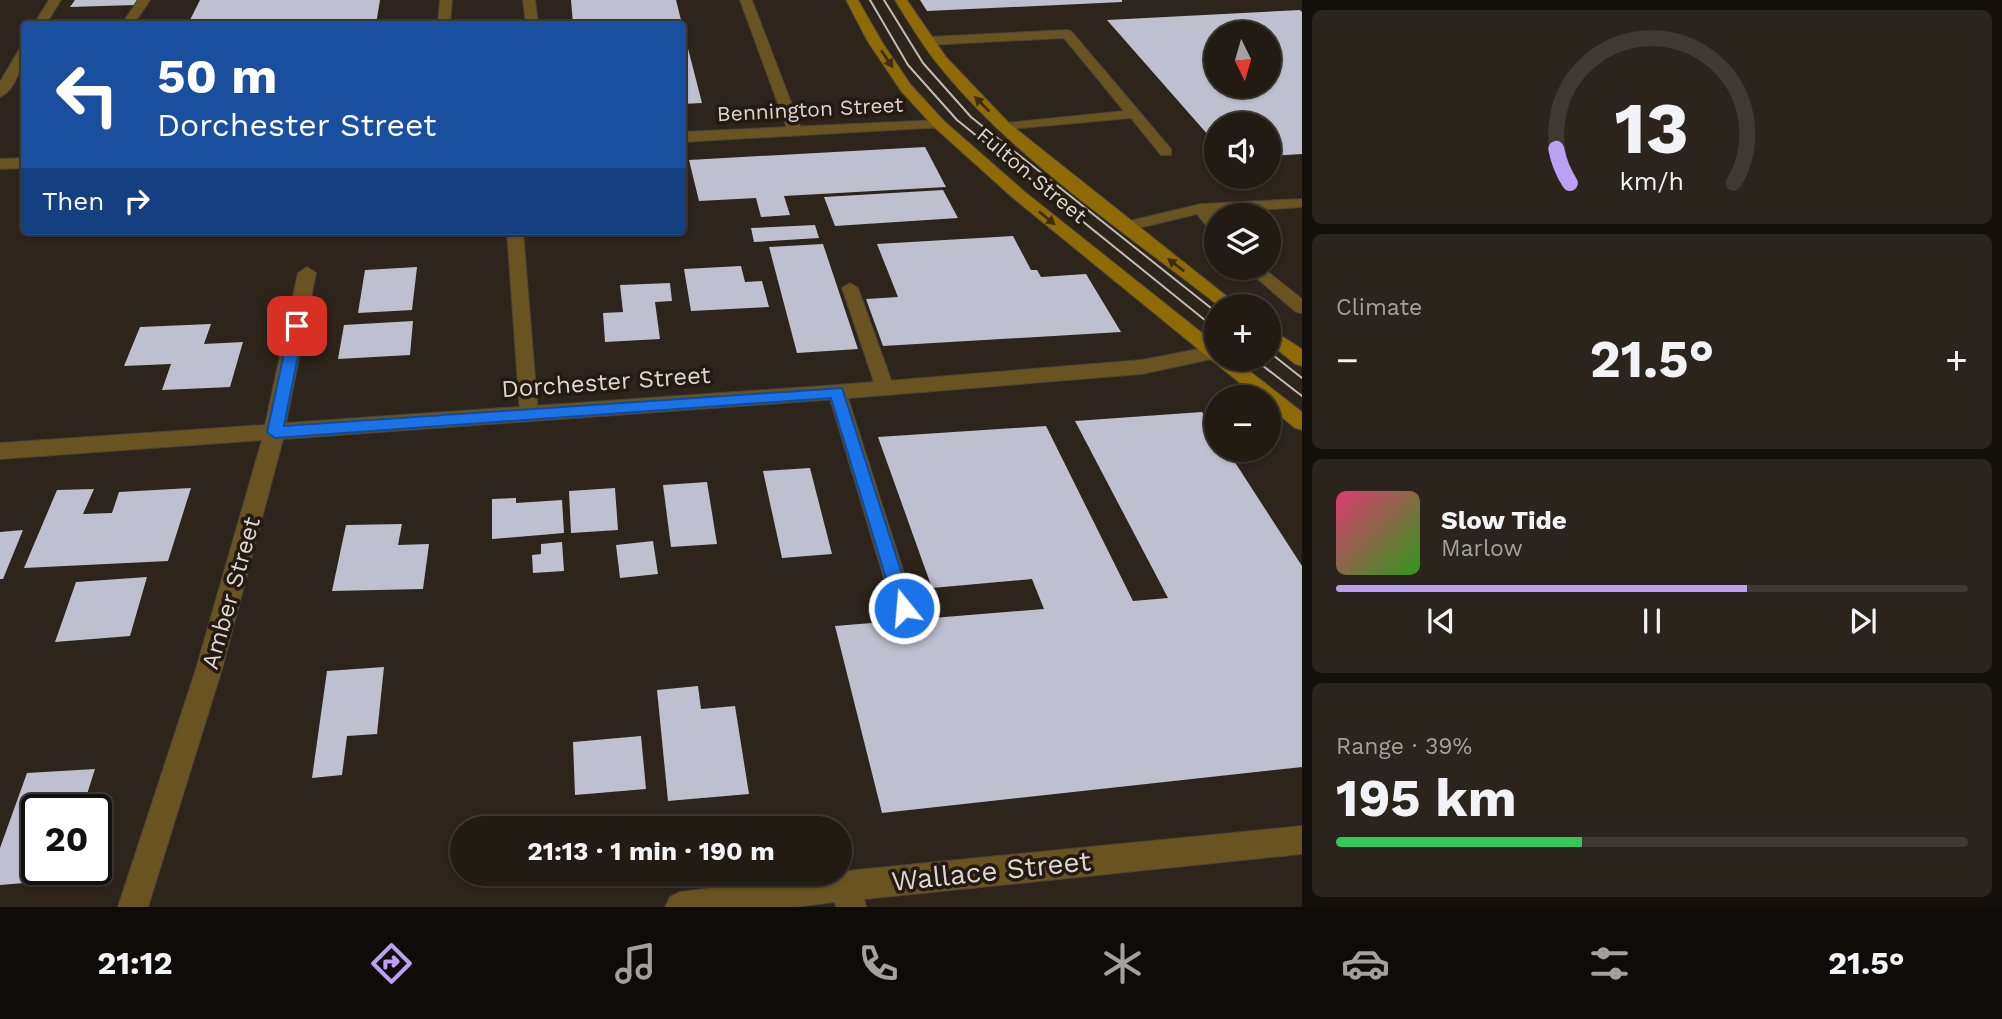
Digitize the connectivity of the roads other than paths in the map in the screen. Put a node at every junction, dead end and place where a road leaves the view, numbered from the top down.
1 (55, 0) edge
2 (144, 0) edge
3 (446, 0) edge
4 (529, 0) edge
5 (746, 0) edge
6 (852, 0) edge
7 (901, 0) edge
8 (42, 21) edge
9 (130, 21) edge
10 (444, 21) edge
11 (532, 21) edge
12 (928, 41) junction
13 (21, 56) edge
14 (0, 91) edge
15 (1134, 114) junction
16 (939, 124) junction
17 (1004, 127) junction
18 (795, 131) junction
19 (686, 137) edge
20 (1166, 152) dead end
21 (21, 163) edge
22 (0, 164) edge
23 (1302, 203) edge
24 (1201, 209) junction
25 (1204, 213) edge
26 (1126, 226) junction
27 (515, 235) edge
28 (307, 273) dead end
29 (1268, 280) edge
30 (850, 288) dead end
31 (1214, 294) edge
32 (1302, 308) edge
33 (1281, 343) edge
34 (1204, 344) edge
35 (1204, 357) edge
36 (1302, 359) edge
37 (1238, 371) edge
38 (885, 388) junction
39 (837, 392) junction
40 (529, 414) junction
41 (1302, 423) edge
42 (275, 432) junction
43 (0, 451) edge
44 (904, 608) dead end
45 (1302, 840) edge
46 (848, 897) edge
47 (133, 907) edge
48 (680, 907) edge

1 - 8 lane
2 - 9 lane
3 - 10 lane
4 - 11 lane
5 - 18 lane
6 -> 16 main road, Fulton Street
7 - 12 main road, Fulton Street
12 - 15 lane
17 -> 12 main road, Fulton Street
13 - 14 lane
15 - 17 lane
15 - 20 lane
16 - 18 street, Bennington Street
16 -> 34 main road, Fulton Street
17 - 26 main road, Fulton Street
18 - 19 street, Bennington Street
21 - 22 street
23 - 24 lane
24 - 25 lane
24 - 26 lane
31 -> 26 main road, Fulton Street
27 - 40 lane
28 - 42 street, Amber Street
29 - 32 lane
30 - 38 lane
33 - 36 main road
35 - 38 street, Dorchester Street
37 - 41 main road, Fulton Street
38 - 39 street, Dorchester Street
39 - 40 street, Dorchester Street
39 - 44 lane
40 - 42 street, Dorchester Street
42 - 43 street, Dorchester Street
42 - 47 street, Amber Street
45 - 46 street, Wallace Street
46 - 48 street, Wallace Street

